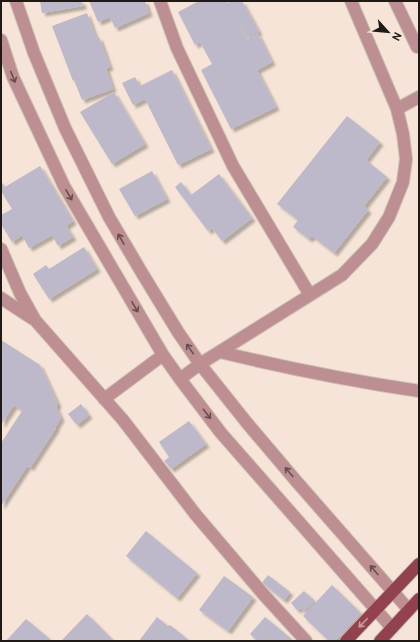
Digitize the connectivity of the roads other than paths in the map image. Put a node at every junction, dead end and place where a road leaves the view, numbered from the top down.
1 (16, 1) edge
2 (160, 1) edge
3 (351, 1) edge
4 (395, 1) edge
5 (1, 40) edge
6 (417, 47) dead end
7 (419, 97) edge
8 (397, 109) junction
9 (1, 249) edge
10 (310, 296) junction
11 (1, 298) edge
12 (36, 320) junction
13 (220, 352) junction
14 (163, 355) junction
15 (200, 364) junction
16 (180, 379) junction
17 (419, 391) edge
18 (104, 399) junction
19 (419, 564) edge
20 (393, 592) junction
21 (419, 599) edge
22 (376, 610) junction
23 (409, 610) junction
24 (392, 628) junction
25 (306, 641) edge
26 (346, 641) edge
27 (380, 641) edge

15 -> 1 street
2 - 10 street
3 - 8 street
4 - 6 street
5 -> 14 street
7 - 8 street
8 - 10 street
9 - 12 street
10 - 13 street
11 - 12 street
12 - 18 street
13 - 15 street
13 - 17 street
14 - 16 street
14 - 18 street
15 - 16 street
20 -> 15 street
16 -> 22 street
18 - 25 street
19 - 20 main road
20 - 22 main road
20 - 23 street
21 - 23 main road
22 - 24 street
22 -> 26 main road
23 - 24 main road
24 - 27 main road

